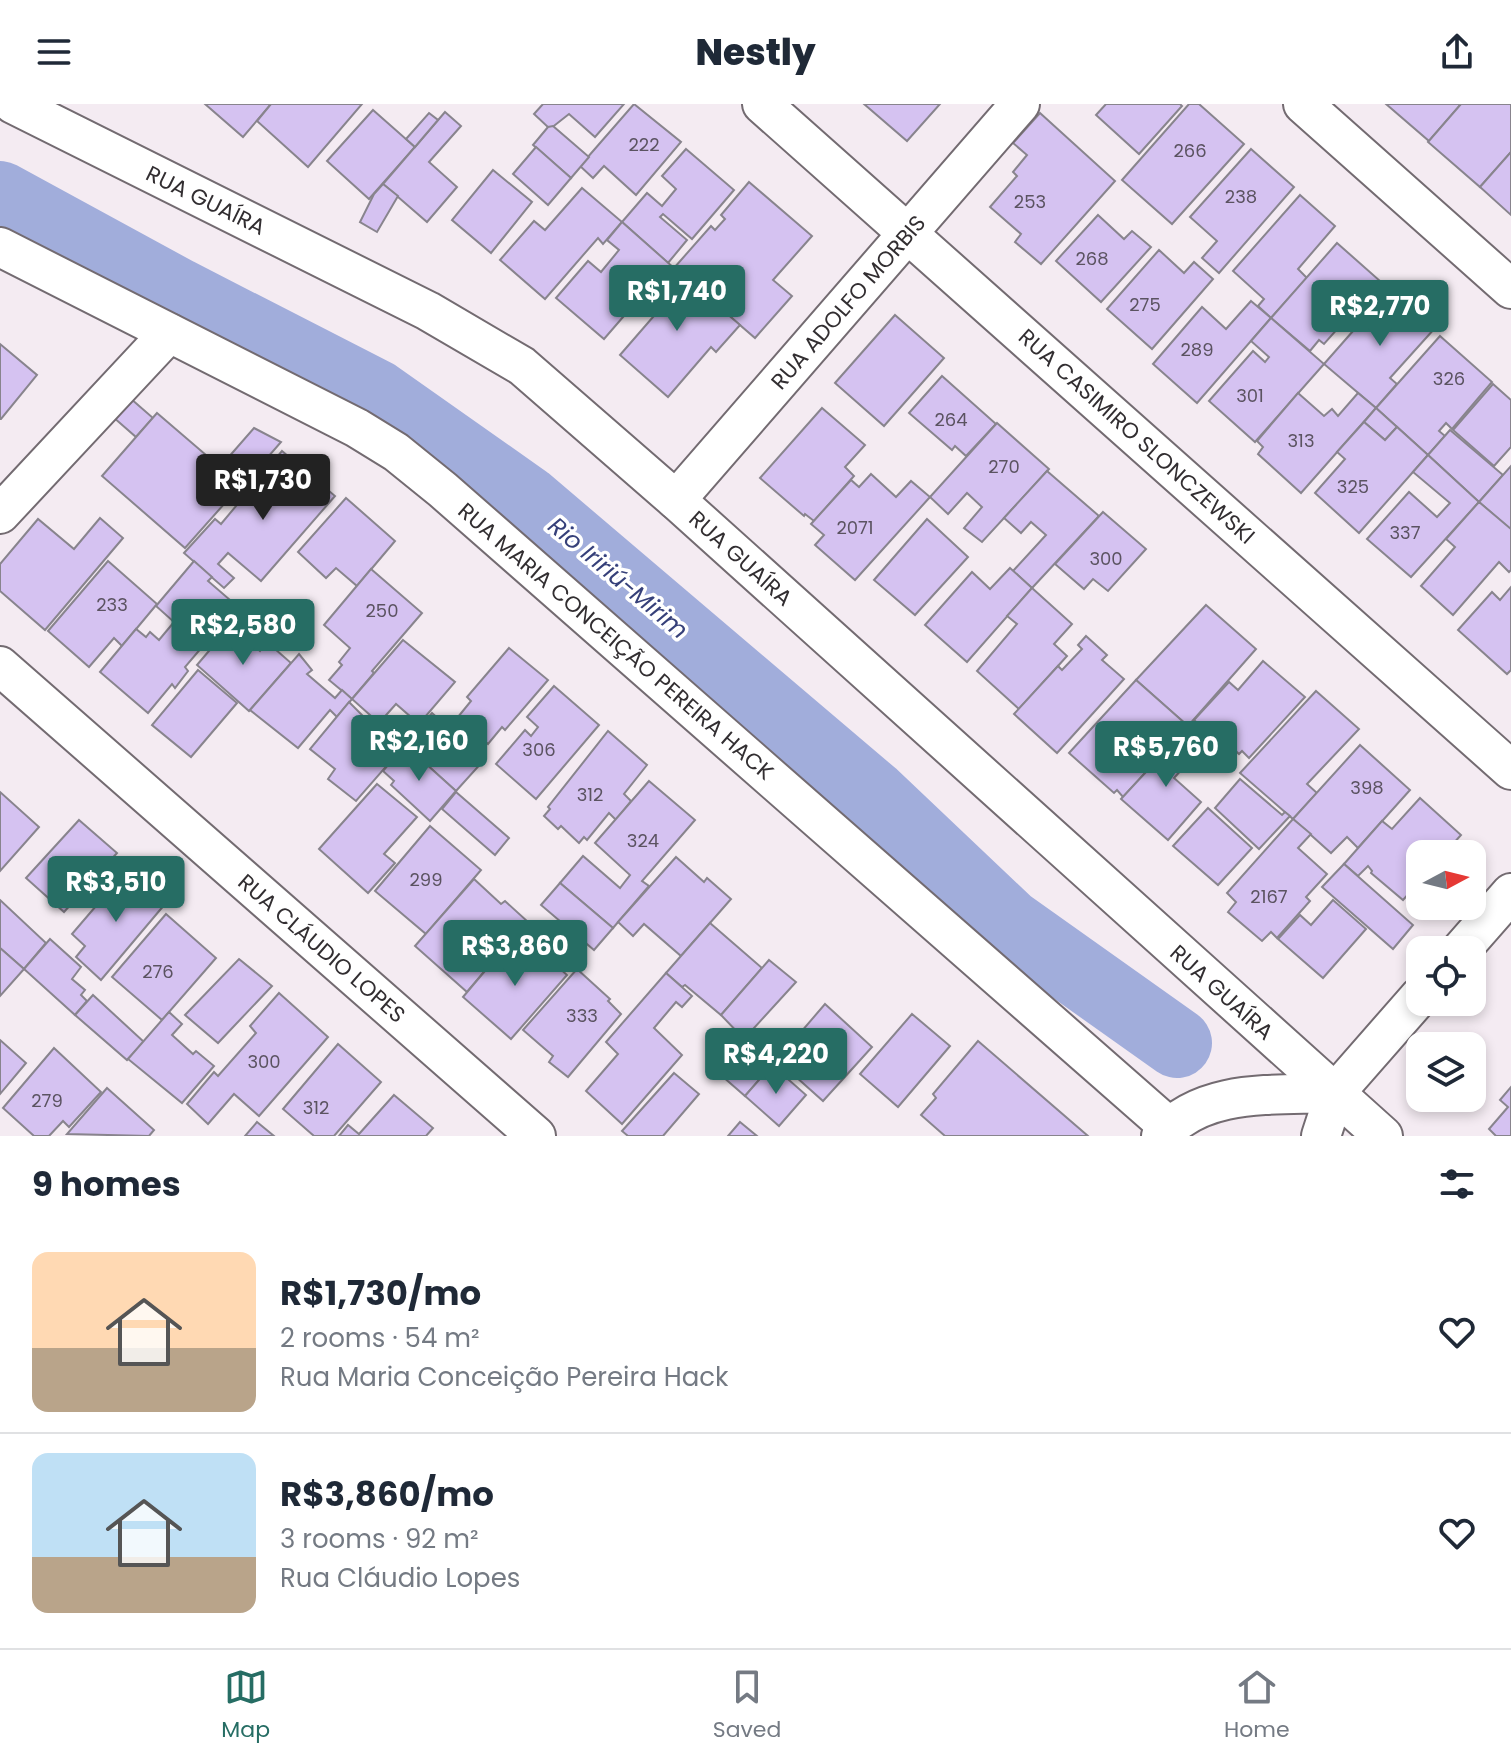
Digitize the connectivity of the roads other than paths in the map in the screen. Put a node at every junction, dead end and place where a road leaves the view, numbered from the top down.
1 (13, 104) edge
2 (762, 104) edge
3 (1020, 104) edge
4 (1303, 104) edge
5 (908, 233) junction
6 (0, 247) edge
7 (1511, 289) edge
8 (169, 333) junction
9 (676, 500) junction
10 (0, 514) edge
11 (0, 666) edge
12 (1511, 770) edge
13 (1511, 893) edge
14 (1473, 936) edge
15 (1406, 1012) edge
16 (1335, 1093) junction
17 (1165, 1132) edge
18 (536, 1136) edge
19 (1321, 1136) edge
20 (1383, 1136) edge

1 - 9 street, RUA GUAÍRA
2 - 5 street, RUA CASIMIRO SLONCZEWSKI
3 - 5 street, RUA ADOLFO MORBIS
4 - 7 street
5 - 9 street, RUA ADOLFO MORBIS
5 - 12 street, RUA CASIMIRO SLONCZEWSKI
6 - 8 street, RUA MARIA CONCEIÇÃO PEREIRA HACK
8 - 10 street
8 - 17 street, RUA MARIA CONCEIÇÃO PEREIRA HACK
9 - 16 street, RUA GUAÍRA
11 - 18 street, RUA CLÁUDIO LOPES
13 - 14 street
15 - 16 street
16 - 17 street
16 - 19 street
16 - 20 street, RUA GUAÍRA

